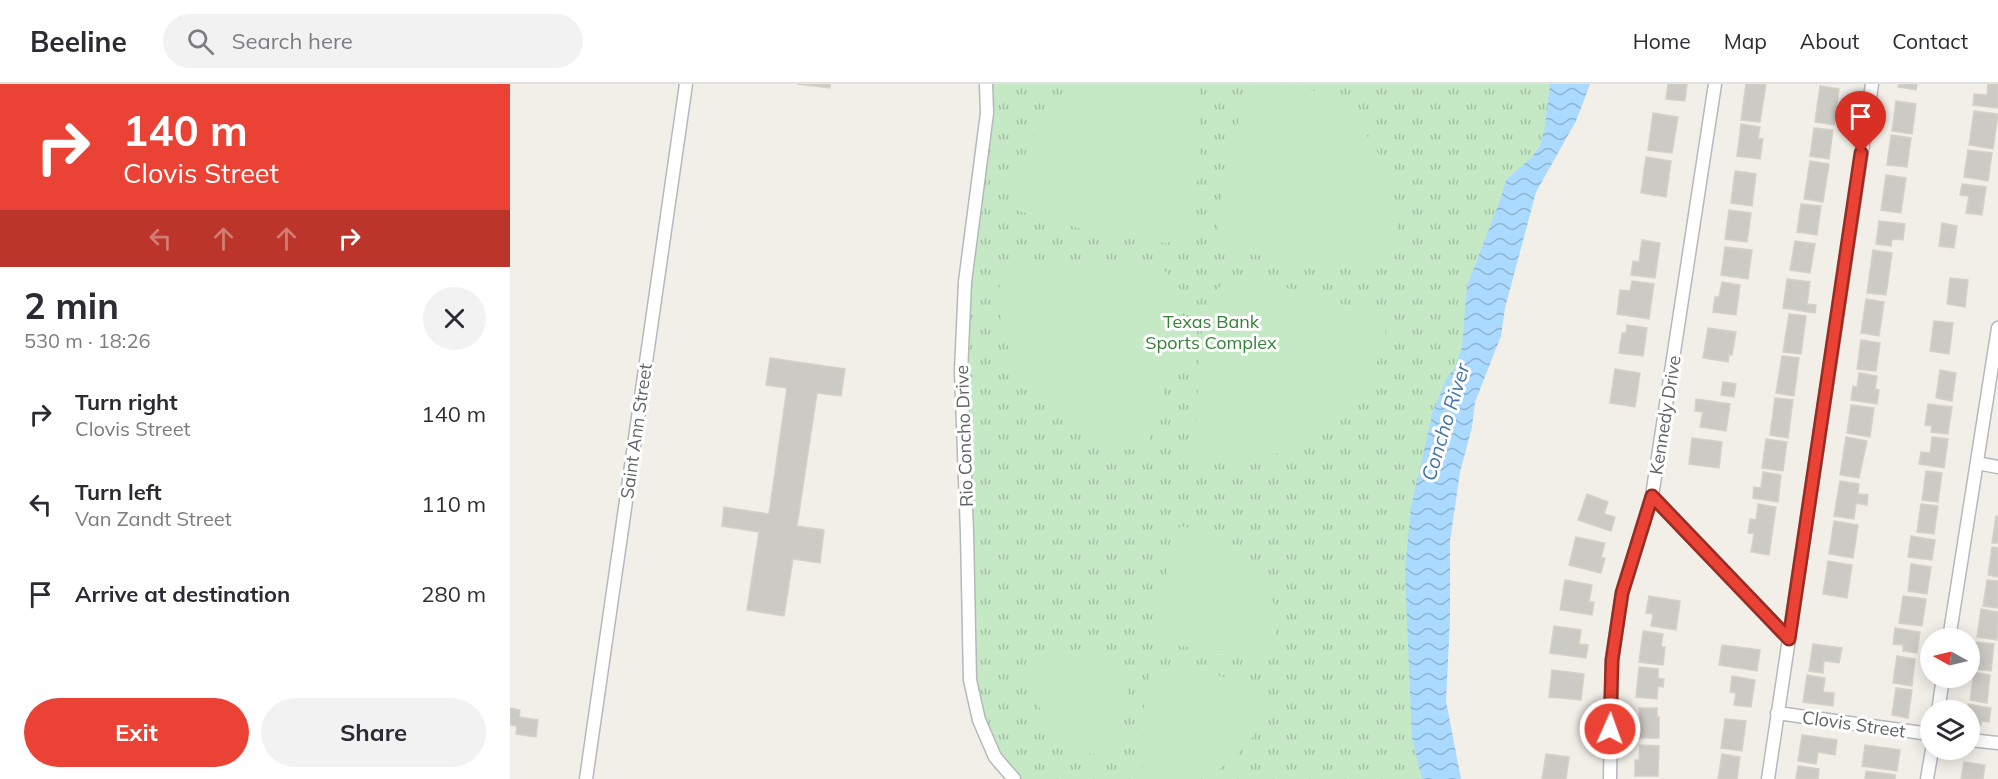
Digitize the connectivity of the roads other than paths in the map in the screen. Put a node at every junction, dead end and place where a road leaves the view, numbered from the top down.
1 (686, 84) edge
2 (986, 84) edge
3 (1715, 84) edge
4 (1872, 84) edge
5 (1998, 328) edge
6 (1977, 463) junction
7 (1998, 466) edge
8 (1652, 496) junction
9 (1951, 628) edge
10 (1789, 639) junction
11 (1778, 714) junction
12 (1920, 733) edge
13 (1980, 741) edge
14 (1998, 743) edge
15 (1930, 760) edge
16 (586, 779) edge
17 (1014, 779) edge
18 (1610, 779) edge
19 (1768, 779) edge
20 (1927, 779) edge

1 - 16 street, Saint Ann Street
2 - 17 street, Rio Concho Drive
3 - 8 street, Kennedy Drive
4 - 10 street
5 - 6 street
6 - 7 street
6 - 9 street
8 - 10 street
8 - 18 street, Kennedy Drive
10 - 11 street
11 - 12 street, Clovis Street
11 - 19 street
13 - 14 street
15 - 20 street

